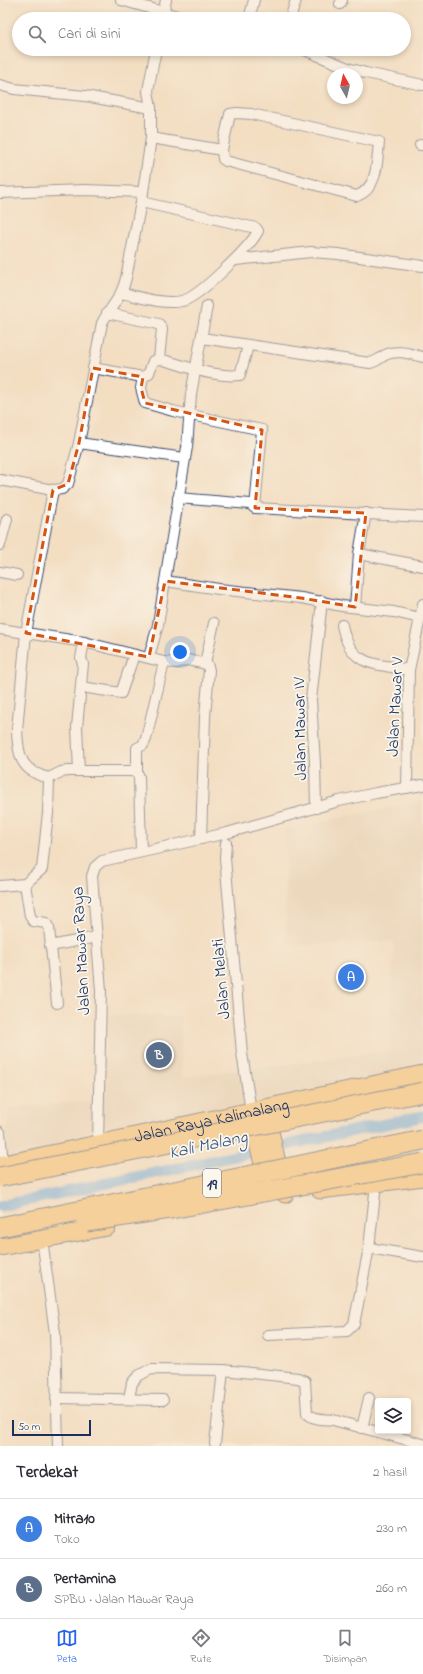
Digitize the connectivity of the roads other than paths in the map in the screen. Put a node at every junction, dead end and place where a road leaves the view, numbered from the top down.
1 (121, 0) edge
2 (166, 0) edge
3 (254, 0) edge
4 (296, 0) edge
5 (152, 12) edge
6 (163, 12) edge
7 (251, 12) edge
8 (292, 12) edge
9 (155, 56) edge
10 (319, 56) edge
11 (0, 85) edge
12 (423, 85) edge
13 (151, 108) junction
14 (151, 138) junction
15 (222, 150) junction
16 (0, 193) edge
17 (142, 197) junction
18 (236, 260) junction
19 (423, 266) edge
20 (122, 292) junction
21 (207, 306) dead end
22 (107, 312) junction
23 (202, 338) junction
24 (248, 346) junction
25 (423, 358) edge
26 (159, 359) junction
27 (94, 368) junction
28 (196, 370) junction
29 (143, 377) junction
30 (189, 414) junction
31 (79, 444) junction
32 (184, 458) junction
33 (0, 480) edge
34 (53, 490) junction
35 (178, 498) junction
36 (255, 508) junction
37 (366, 514) junction
38 (423, 517) edge
39 (7, 520) dead end
40 (0, 546) edge
41 (359, 554) junction
42 (423, 566) edge
43 (0, 572) edge
44 (17, 575) dead end
45 (165, 581) junction
46 (322, 601) junction
47 (423, 604) edge
48 (355, 607) junction
49 (420, 618) junction
50 (214, 623) dead end
51 (342, 625) dead end
52 (0, 629) edge
53 (26, 633) junction
54 (84, 642) junction
55 (134, 655) junction
56 (149, 657) junction
57 (164, 662) junction
58 (205, 663) junction
59 (409, 670) junction
60 (81, 687) junction
61 (79, 771) junction
62 (137, 772) junction
63 (49, 778) junction
64 (423, 785) edge
65 (407, 788) junction
66 (316, 808) junction
67 (201, 839) junction
68 (226, 843) dead end
69 (141, 851) junction
70 (26, 884) junction
71 (0, 886) edge
72 (97, 937) junction
73 (50, 946) junction
74 (57, 1003) dead end
75 (423, 1074) edge
76 (423, 1092) edge
77 (258, 1113) junction
78 (0, 1132) edge
79 (423, 1140) edge
80 (98, 1144) junction
81 (423, 1163) edge
82 (1, 1169) edge
83 (423, 1177) edge
84 (376, 1184) junction
85 (278, 1196) junction
86 (0, 1227) edge
87 (0, 1233) edge
88 (42, 1239) junction
89 (0, 1247) edge
90 (369, 1248) junction
91 (423, 1258) edge
92 (268, 1335) dead end
93 (223, 1370) junction
94 (56, 1398) junction
95 (129, 1398) junction
96 (369, 1398) dead end
97 (163, 1400) dead end
98 (362, 1428) junction
99 (215, 1443) dead end
100 (405, 1443) edge
101 (423, 1444) edge
102 (58, 1446) edge

1 - 5 street
2 - 6 street
3 - 7 street
4 - 8 street
9 - 13 street
10 - 12 street
11 - 13 street
13 - 14 street
14 - 15 street
14 - 17 street
15 - 15 street
16 - 17 street
17 - 18 street
17 - 20 street
18 - 19 street
18 - 20 street
20 - 22 street
21 - 23 street
22 - 26 street
22 - 27 street
23 - 24 street
23 - 28 street
24 - 25 street
24 - 28 street
26 - 28 street
26 - 29 street
27 - 29 street
27 - 31 street
28 - 30 street
29 - 30 street
30 - 32 street
30 - 36 street
31 - 32 street
31 - 34 street
32 - 35 street
33 - 34 street
34 - 53 street
35 - 36 street
35 - 45 street
36 - 37 street
37 - 38 street
37 - 41 street
39 - 40 street
41 - 42 street
41 - 48 street
43 - 44 street
45 - 46 street
45 - 56 street
46 - 48 street
46 - 66 street, Jalan Mawar IV
47 - 49 street, Jalan Mawar V
48 - 49 street
49 - 59 street, Jalan Mawar V
50 - 58 street
51 - 59 street
52 - 53 street
53 - 54 street
53 - 63 street
54 - 55 street
54 - 60 street
55 - 56 street
55 - 60 street
56 - 57 street
57 - 58 street
57 - 62 street
58 - 67 street
59 - 65 street, Jalan Mawar V
60 - 61 street
61 - 62 street
61 - 63 street
62 - 69 street
63 - 70 street
64 - 65 street, Jalan Mawar Raya
65 - 66 street, Jalan Mawar Raya
66 - 67 street, Jalan Mawar Raya
67 - 69 street, Jalan Mawar Raya
68 - 77 street, Jalan Melati
69 - 72 street, Jalan Mawar Raya
70 - 71 street
70 - 73 street
72 - 73 street
72 - 80 street, Jalan Mawar Raya
73 - 74 street
75 - 77 main road, Jalan Raya Kalimalang
76 - 82 highway, bridge
77 - 80 main road, Jalan Raya Kalimalang
77 - 85 main road, bridge
78 - 82 street
79 - 86 highway, 19, bridge
80 - 82 main road, Jalan Raya Kalimalang
81 - 87 highway, bridge
83 - 84 main road
84 - 85 main road
84 - 90 street
85 - 88 main road
88 - 89 main road
88 - 94 street
90 - 91 street
90 - 92 street
93 - 95 street
93 - 98 street
93 - 99 street
94 - 95 street
94 - 102 street
95 - 97 street
96 - 98 street
98 - 100 street
100 - 101 street

